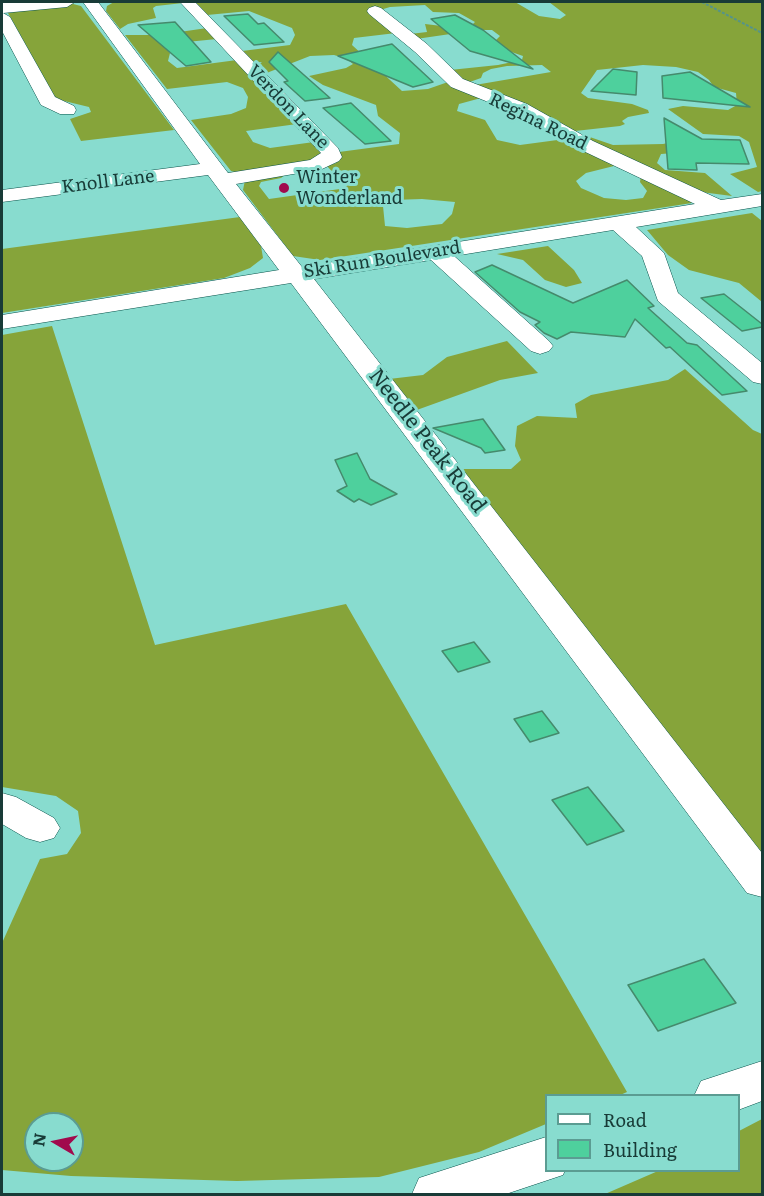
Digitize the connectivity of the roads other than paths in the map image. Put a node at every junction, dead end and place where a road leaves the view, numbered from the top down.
1 (67, 2) edge
2 (187, 2) edge
3 (98, 5) edge
4 (2, 8) edge
5 (375, 11) dead end
6 (2, 17) edge
7 (67, 110) dead end
8 (218, 174) junction
9 (2, 196) edge
10 (762, 200) edge
11 (718, 207) junction
12 (618, 223) junction
13 (436, 252) junction
14 (296, 274) junction
15 (2, 322) edge
16 (540, 346) dead end
17 (762, 376) edge
18 (2, 807) edge
19 (40, 828) dead end
20 (762, 882) edge
21 (762, 1080) edge
22 (721, 1094) edge
23 (545, 1159) edge
24 (437, 1194) edge

1 - 4 street
2 - 8 street, Verdon Lane
3 - 8 street, Needle Peak Road
5 - 11 street, Regina Road
6 - 7 street
8 - 9 street, Knoll Lane
8 - 14 street, Needle Peak Road
10 - 11 street, Ski Run Boulevard
11 - 12 street, Ski Run Boulevard
12 - 13 street, Ski Run Boulevard
12 - 17 street
13 - 14 street, Ski Run Boulevard
13 - 16 street
14 - 15 street, Ski Run Boulevard
14 - 20 street, Needle Peak Road
18 - 19 street
21 - 22 street
23 - 24 street

